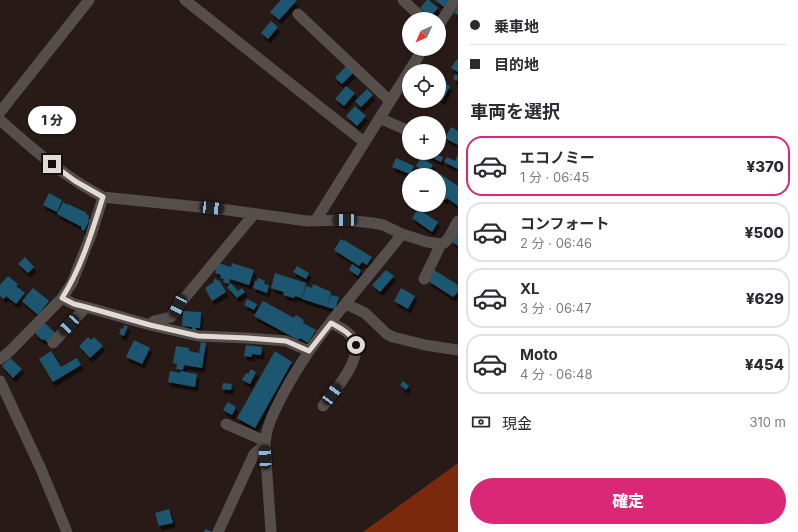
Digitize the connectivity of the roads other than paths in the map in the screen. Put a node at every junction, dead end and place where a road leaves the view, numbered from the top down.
1 (89, 0) edge
2 (185, 0) edge
3 (402, 0) edge
4 (455, 0) edge
5 (415, 12) edge
6 (298, 14) dead end
7 (446, 14) edge
8 (402, 82) edge
9 (390, 100) junction
10 (0, 112) edge
11 (379, 118) junction
12 (0, 120) edge
13 (402, 128) edge
14 (364, 142) junction
15 (103, 197) junction
16 (254, 214) junction
17 (316, 220) junction
18 (458, 221) edge
19 (402, 234) junction
20 (441, 244) junction
21 (424, 279) dead end
22 (62, 298) junction
23 (346, 304) junction
24 (86, 307) junction
25 (331, 323) junction
26 (150, 325) junction
27 (53, 343) dead end
28 (458, 350) edge
29 (309, 351) junction
30 (0, 359) edge
31 (0, 381) edge
32 (323, 406) dead end
33 (226, 424) dead end
34 (265, 443) junction
35 (67, 532) edge
36 (218, 532) edge
37 (271, 532) edge

1 - 10 street
2 - 14 street
3 - 5 street
4 - 7 street
6 - 9 street
8 - 9 street
9 - 11 street
11 - 13 street
11 - 14 street
12 - 15 street
14 - 17 street
15 - 16 street
15 - 22 street
16 - 17 street
16 - 26 street
17 - 19 street
18 - 20 street
19 - 20 street
19 - 23 street
20 - 21 street
22 - 24 street
22 - 30 street
23 - 25 street
23 - 28 street
24 - 26 street
24 - 27 street
25 - 29 street
25 - 32 street
26 - 29 street
29 - 34 street
31 - 35 street
33 - 34 street
34 - 36 street
34 - 37 street

